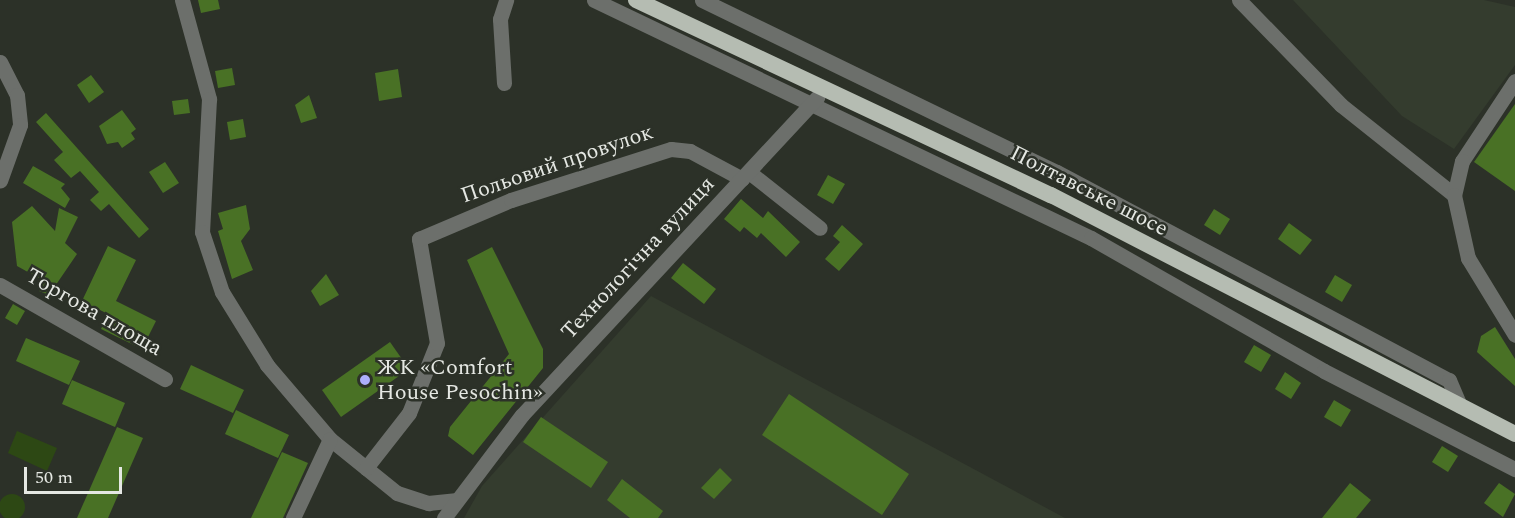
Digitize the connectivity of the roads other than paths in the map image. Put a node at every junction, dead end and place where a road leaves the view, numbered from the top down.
1 (182, 0) edge
2 (506, 0) edge
3 (594, 0) edge
4 (636, 0) edge
5 (702, 0) edge
6 (1239, 0) edge
7 (0, 62) edge
8 (1515, 81) edge
9 (504, 83) dead end
10 (826, 88) junction
11 (813, 104) junction
12 (1, 174) edge
13 (746, 176) junction
14 (1454, 195) junction
15 (820, 228) dead end
16 (0, 285) edge
17 (1515, 335) edge
18 (165, 379) dead end
19 (1460, 406) junction
20 (1515, 434) edge
21 (330, 439) junction
22 (366, 468) junction
23 (1515, 469) edge
24 (455, 500) junction
25 (293, 518) edge
26 (444, 518) edge

1 - 21 street
2 - 9 street
3 - 11 street
4 - 10 highway, Полтавське шосе
5 - 19 street
6 - 14 street
7 - 12 street
8 - 14 street
10 - 11 street, Технологічна вулиця
10 - 19 highway, Полтавське шосе
11 - 13 street, Технологічна вулиця
11 - 23 street
13 - 15 street, Польовий провулок
13 - 22 street, Польовий провулок
13 - 24 street, Технологічна вулиця
14 - 17 street
16 - 18 street, Торгова площа
19 - 20 highway, Полтавське шосе
21 - 22 street
21 - 25 street
22 - 24 street
24 - 26 street, Технологічна вулиця

